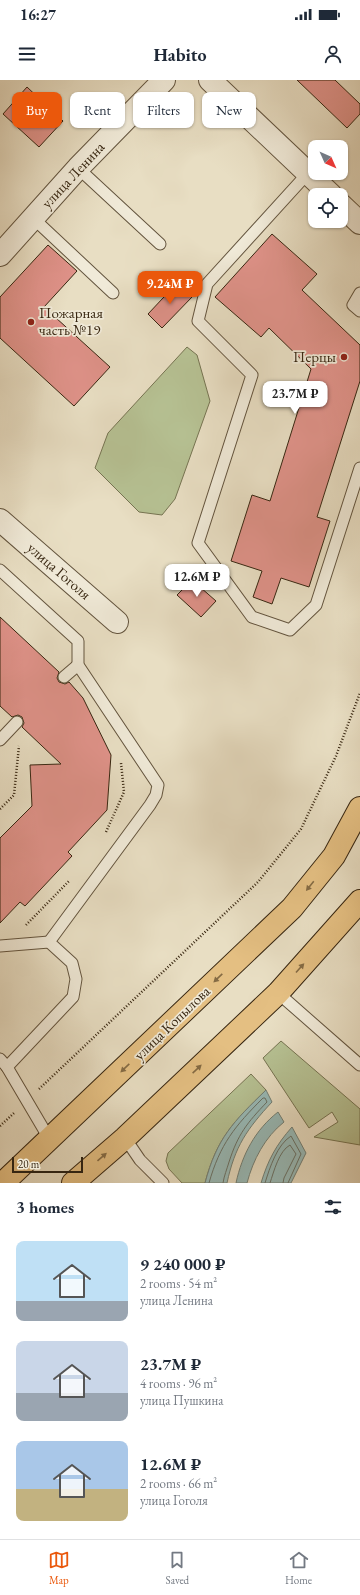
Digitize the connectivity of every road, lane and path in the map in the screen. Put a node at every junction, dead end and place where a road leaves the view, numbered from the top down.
1 (164, 80) edge
2 (210, 80) edge
3 (78, 168) junction
4 (308, 173) joint
5 (315, 180) edge
6 (324, 188) edge
7 (348, 211) edge
8 (33, 218) junction
9 (360, 223) edge
10 (160, 244) dead end
11 (0, 255) edge
12 (112, 293) dead end
13 (360, 293) edge
14 (360, 311) edge
15 (360, 468) edge
16 (0, 520) edge
17 (0, 570) edge
18 (117, 622) dead end
19 (78, 665) junction
20 (64, 677) dead end
21 (360, 693) edge
22 (17, 722) dead end
23 (8, 731) junction
24 (0, 740) edge
25 (121, 761) dead end
26 (360, 808) edge
27 (0, 809) edge
28 (106, 833) dead end
29 (75, 876) dead end
30 (360, 901) edge
31 (19, 927) dead end
32 (49, 942) junction
33 (0, 946) edge
34 (278, 993) junction
35 (3, 1063) edge
36 (360, 1065) edge
37 (27, 1101) junction
38 (0, 1126) edge
39 (125, 1138) junction
40 (50, 1140) junction
41 (3, 1183) edge
42 (73, 1183) edge
43 (163, 1183) edge

1 - 3 street, улица Ленина
2 - 4 street
3 - 8 street, улица Ленина
3 - 10 lane
4 - 15 lane
5 - 6 street
7 - 9 street
8 - 11 street, улица Ленина
8 - 12 lane
13 - 14 lane
16 - 18 street, улица Гоголя
17 - 19 lane
19 - 20 lane
19 - 32 lane
21 - 37 path
22 - 23 lane
23 - 24 lane
23 - 27 path
25 - 28 path
26 -> 40 main road, улица Копылова
29 - 31 path
34 -> 30 main road
32 - 33 lane
32 - 35 lane
34 - 36 lane
39 -> 34 main road
35 - 37 lane
37 - 38 path
37 - 40 lane
42 -> 39 main road
39 - 43 lane
40 - 41 main road, улица Копылова

